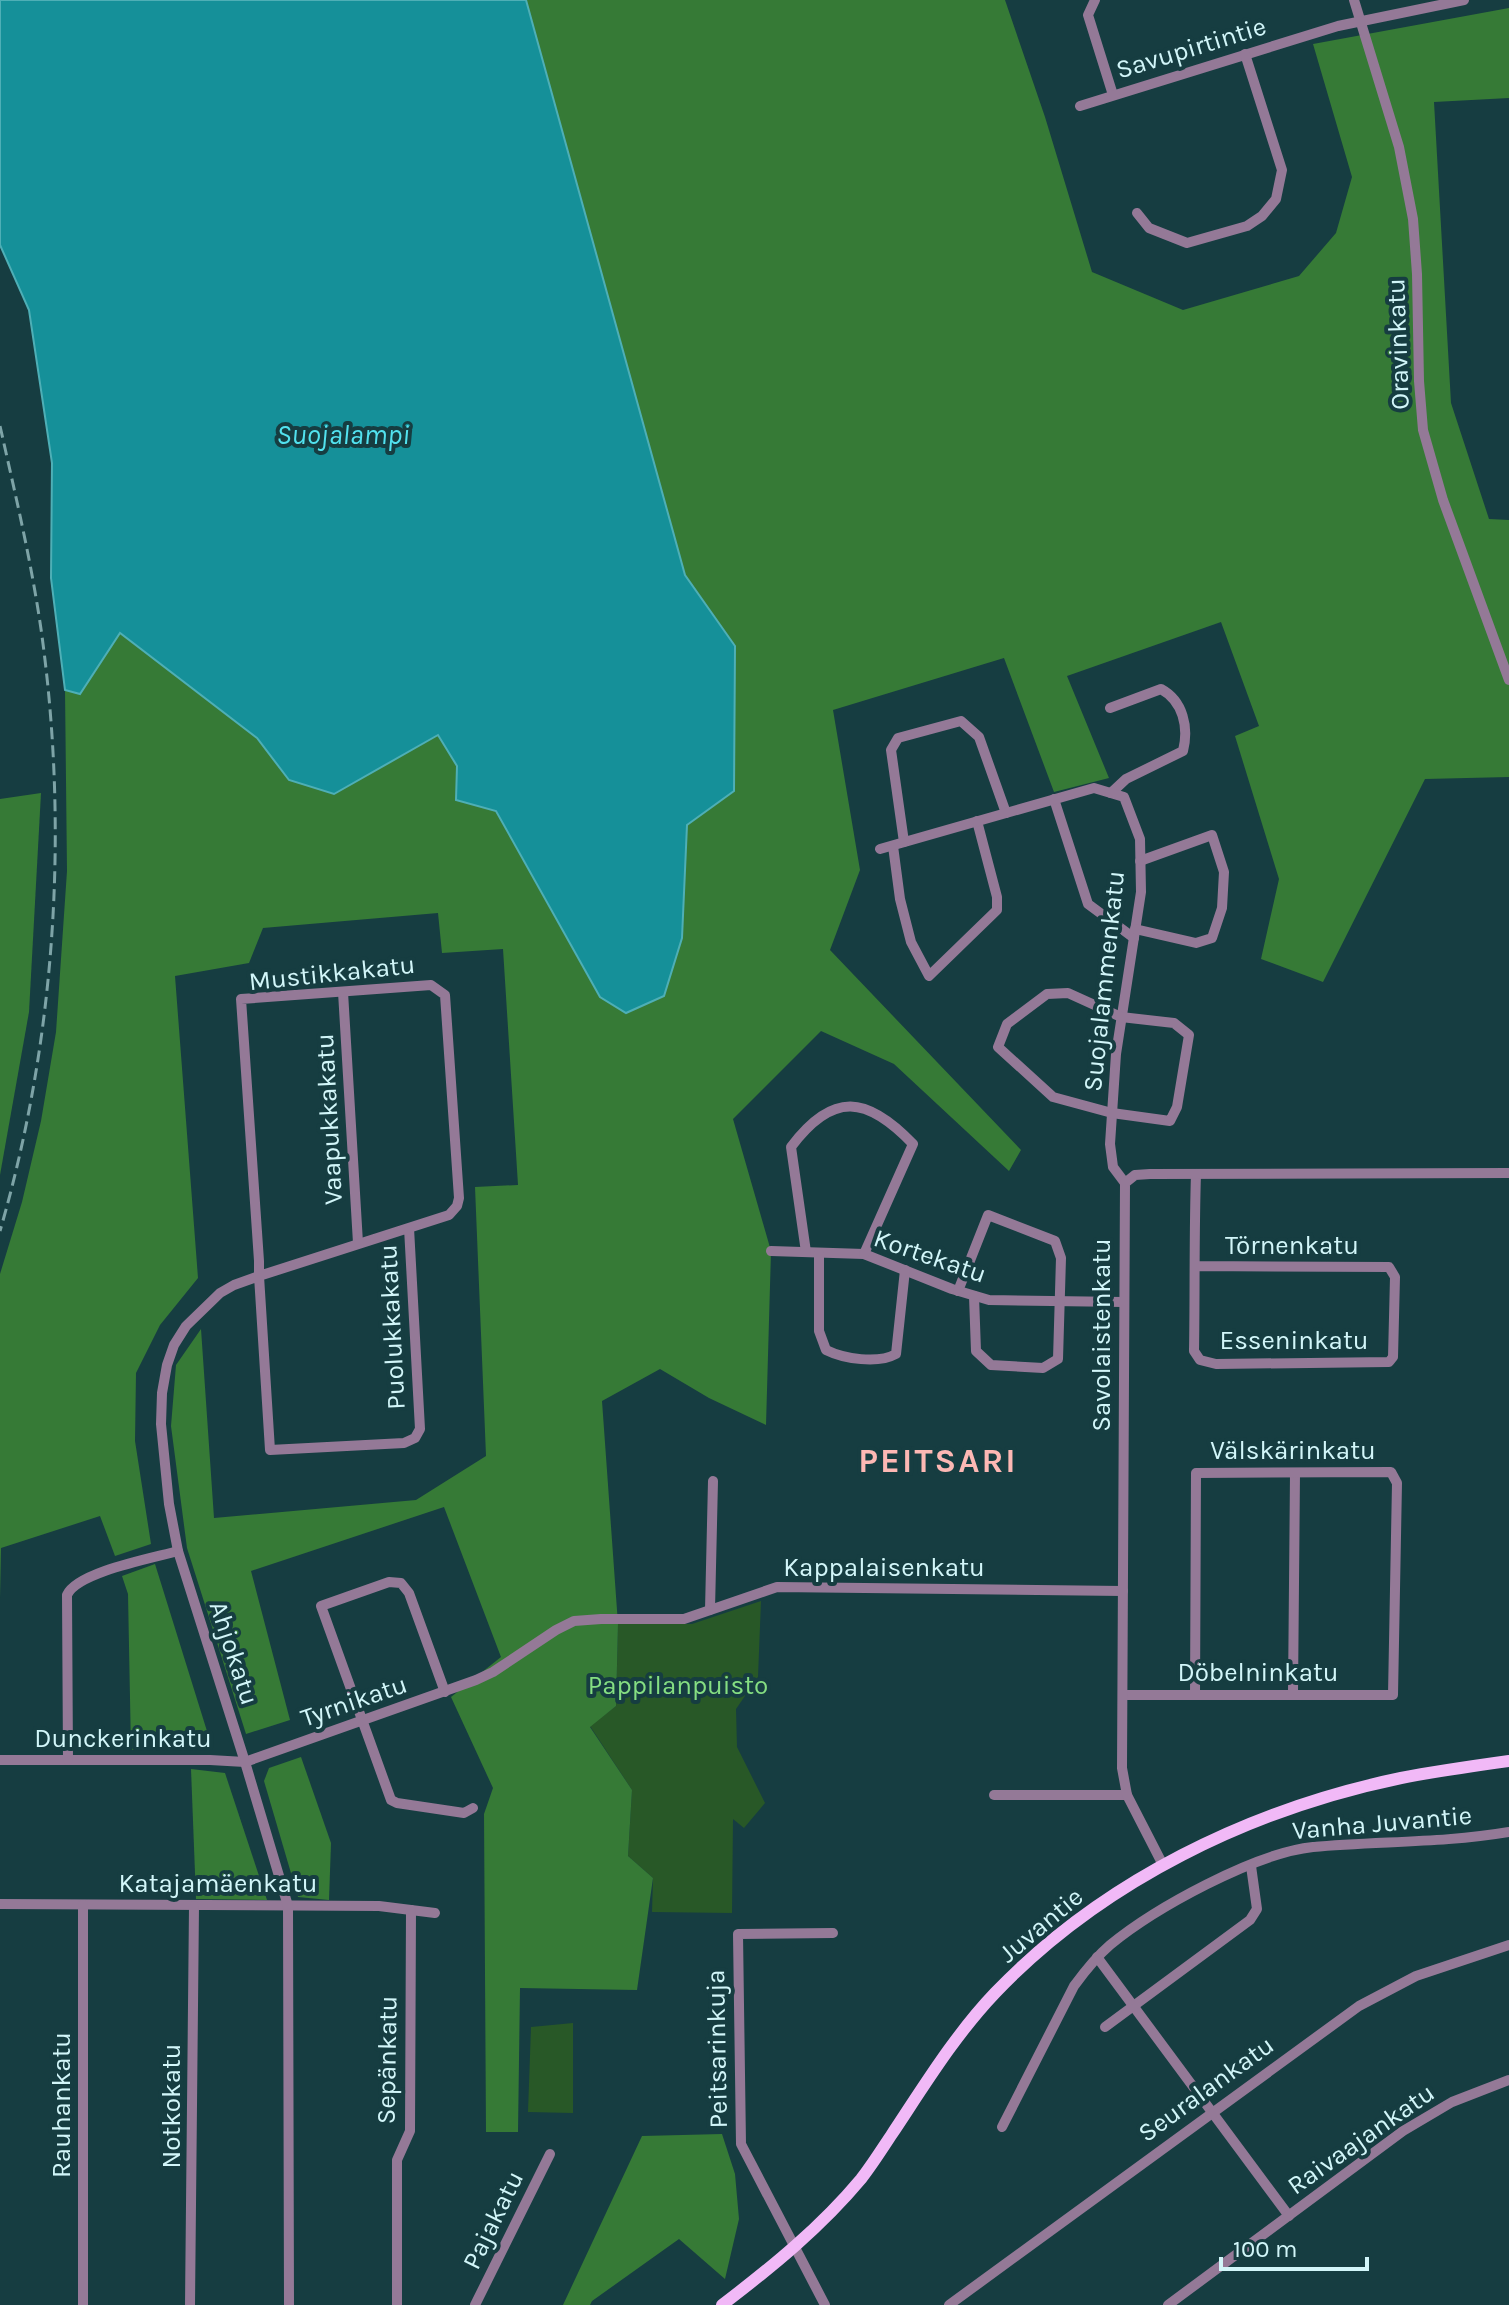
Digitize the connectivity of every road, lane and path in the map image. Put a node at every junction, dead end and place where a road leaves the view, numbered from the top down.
1 (1095, 0) edge
2 (1354, 0) edge
3 (1464, 0) edge
4 (1361, 21) junction
5 (1245, 54) junction
6 (1113, 95) junction
7 (1080, 106) dead end
8 (1137, 213) dead end
9 (1504, 647) edge
10 (1509, 680) edge
11 (1110, 708) dead end
12 (1111, 793) junction
13 (1054, 799) junction
14 (1006, 813) junction
15 (977, 821) junction
16 (904, 842) junction
17 (893, 846) junction
18 (880, 849) dead end
19 (1140, 861) junction
20 (1134, 933) junction
21 (343, 992) junction
22 (1121, 1017) junction
23 (1112, 1113) junction
24 (1509, 1173) edge
25 (1196, 1174) junction
26 (1125, 1183) junction
27 (459, 1198) joint
28 (409, 1228) junction
29 (358, 1243) junction
30 (771, 1251) dead end
31 (806, 1252) junction
32 (819, 1253) junction
33 (864, 1254) junction
34 (1195, 1266) junction
35 (905, 1270) junction
36 (259, 1276) junction
37 (958, 1291) junction
38 (974, 1296) junction
39 (1061, 1301) junction
40 (1123, 1302) junction
41 (1389, 1362) joint
42 (1295, 1473) junction
43 (713, 1481) dead end
44 (178, 1551) junction
45 (1123, 1591) junction
46 (710, 1610) junction
47 (476, 1680) joint
48 (445, 1692) junction
49 (1293, 1693) junction
50 (1195, 1694) junction
51 (1123, 1695) junction
52 (1393, 1695) joint
53 (364, 1722) junction
54 (0, 1760) edge
55 (68, 1760) junction
56 (1509, 1761) edge
57 (245, 1762) junction
58 (994, 1795) dead end
59 (1127, 1795) junction
60 (473, 1808) dead end
61 (1509, 1832) edge
62 (1163, 1865) junction
63 (1251, 1866) junction
64 (0, 1904) edge
65 (83, 1905) junction
66 (194, 1906) junction
67 (288, 1906) junction
68 (411, 1910) junction
69 (435, 1913) dead end
70 (833, 1933) dead end
71 (1509, 1945) edge
72 (1097, 1957) junction
73 (1134, 2006) junction
74 (1105, 2027) dead end
75 (1509, 2080) edge
76 (1212, 2111) junction
77 (1002, 2127) dead end
78 (550, 2154) dead end
79 (1289, 2216) junction
80 (795, 2245) junction
81 (83, 2305) edge
82 (190, 2305) edge
83 (289, 2305) edge
84 (397, 2305) edge
85 (475, 2305) edge
86 (722, 2305) edge
87 (825, 2305) edge
88 (949, 2305) edge
89 (1168, 2305) edge

1 - 6 street
2 - 4 street, Oravinkatu
3 - 4 street, Savupirtintie
4 - 5 street, Savupirtintie
4 - 9 street, Oravinkatu
5 - 6 street, Savupirtintie
5 - 8 street
6 - 7 street, Savupirtintie
9 - 10 street, Oravinkatu
11 - 12 street
12 - 13 street
12 - 19 street, Suojalammenkatu
13 - 14 street
13 - 20 street
14 - 15 street
14 - 16 street
15 - 16 street
15 - 17 street
16 - 17 street
17 - 18 street
19 - 20 street, Suojalammenkatu
19 - 20 street
20 - 22 street, Suojalammenkatu
21 - 27 street, Mustikkakatu
21 - 29 street, Vaapukkakatu
21 - 36 street, Mustikkakatu
22 - 23 street, Suojalammenkatu
22 - 23 street
22 - 23 street
23 - 26 street, Suojalammenkatu
24 - 25 street
25 - 26 street
25 - 34 street
26 - 40 street, Savolaistenkatu
27 - 28 street, Ahjokatu
28 - 29 street, Ahjokatu
28 - 36 street, Puolukkakatu
29 - 36 street, Ahjokatu
30 - 31 street, Kortekatu
31 - 32 street, Kortekatu
31 - 33 street
32 - 33 street, Kortekatu
32 - 35 street
33 - 35 street, Kortekatu
34 - 41 street, Esseninkatu
34 - 41 street, Törnenkatu
35 - 37 street, Kortekatu
36 - 44 street, Ahjokatu
37 - 38 street, Kortekatu
37 - 39 street
38 - 39 street, Kortekatu
38 - 39 street
39 - 40 street, Kortekatu
40 - 45 street, Savolaistenkatu
42 - 49 street
42 - 50 street, Välskärinkatu
42 - 52 street, Välskärinkatu
43 - 46 street
44 - 55 street
44 - 57 street, Ahjokatu
45 - 46 street, Kappalaisenkatu
45 - 51 street, Savolaistenkatu
46 - 47 street, Kappalaisenkatu
47 - 48 street, Tyrnikatu
48 - 53 street, Tyrnikatu
48 - 53 street
49 - 50 street, Döbelninkatu
49 - 52 street, Döbelninkatu
50 - 51 street, Döbelninkatu
51 - 59 street, Savolaistenkatu
53 - 57 street, Tyrnikatu
53 - 60 street
54 - 55 street, Dunckerinkatu
55 - 57 street, Dunckerinkatu
56 - 62 main road, Juvantie
57 - 67 street, Ahjokatu
58 - 59 street
59 - 62 street, Savolaistenkatu
61 - 63 street, Vanha Juvantie
62 - 80 main road, Juvantie
63 - 72 street, Vanha Juvantie
63 - 73 street
64 - 65 street, Katajamäenkatu
65 - 66 street, Katajamäenkatu
65 - 81 street, Rauhankatu
66 - 67 street, Katajamäenkatu
66 - 82 street, Notkokatu
67 - 68 street, Katajamäenkatu
67 - 83 street, Ahjokatu
68 - 69 street, Katajamäenkatu
68 - 84 street, Sepänkatu
70 - 80 street, Peitsarinkuja
71 - 76 street, Seuralankatu
72 - 73 street
72 - 77 street, Vanha Juvantie
73 - 74 street
73 - 76 street
75 - 79 street, Raivaajankatu
76 - 79 street
76 - 88 street, Seuralankatu
78 - 85 street, Pajakatu
79 - 89 street, Raivaajankatu
80 - 86 main road, Juvantie
80 - 87 street

